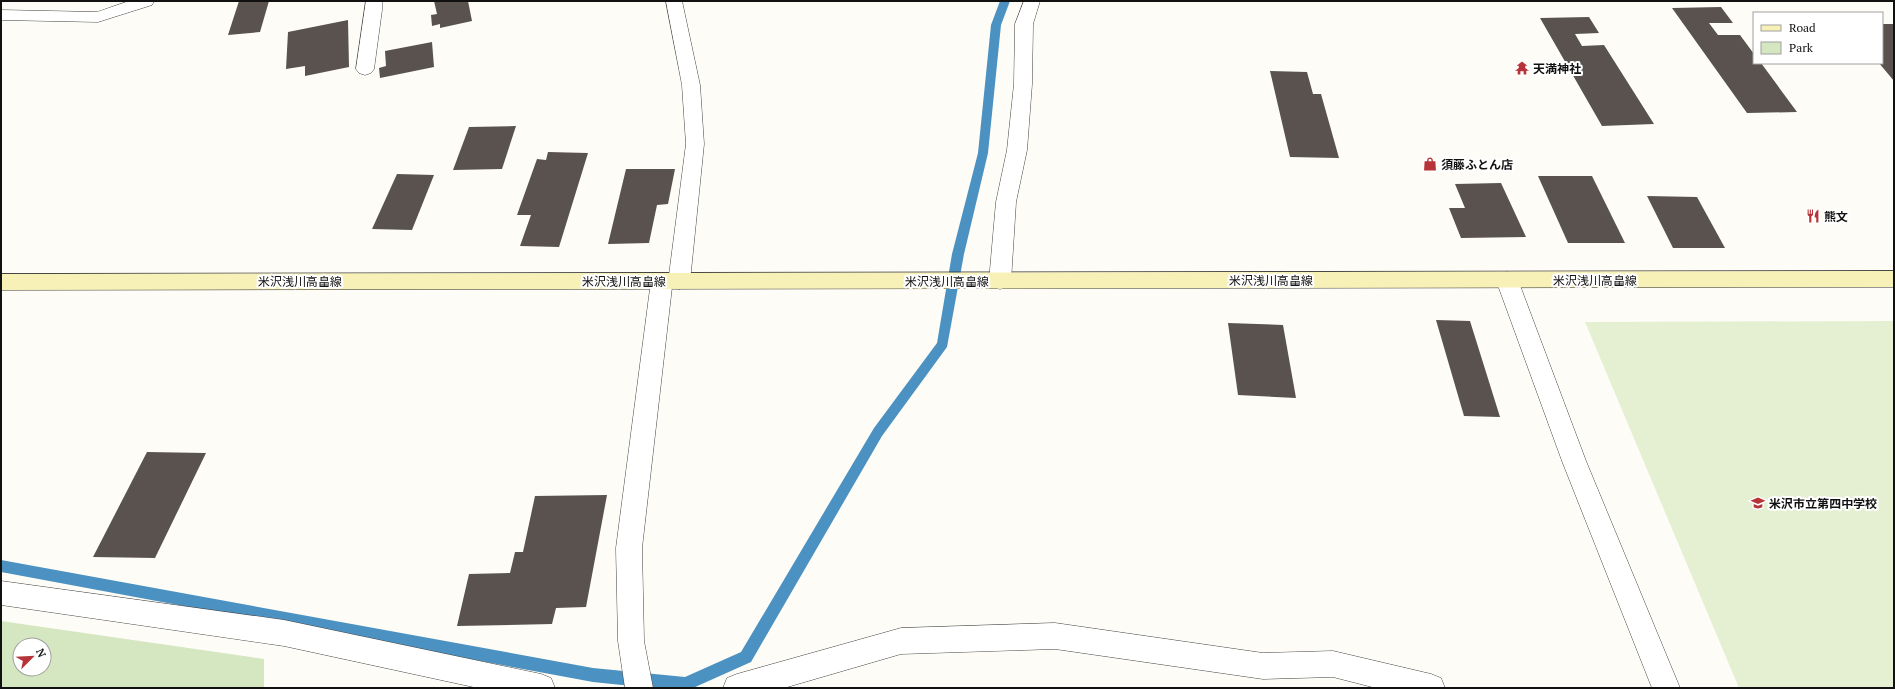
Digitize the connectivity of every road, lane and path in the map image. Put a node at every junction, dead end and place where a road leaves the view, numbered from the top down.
1 (146, 1) edge
2 (374, 1) edge
3 (674, 1) edge
4 (1032, 1) edge
5 (1, 15) edge
6 (365, 69) dead end
7 (1894, 279) edge
8 (1507, 280) junction
9 (671, 281) junction
10 (1000, 281) junction
11 (1, 282) edge
12 (1, 593) edge
13 (541, 688) edge
14 (639, 688) edge
15 (737, 688) edge
16 (1432, 688) edge
17 (1666, 688) edge

1 - 5 street
2 - 6 street
3 - 9 street
4 - 10 street
7 - 8 main road, 米沢浅川高畠線
8 - 10 main road, 米沢浅川高畠線
8 - 17 street
9 - 10 main road, 米沢浅川高畠線
9 - 11 main road, 米沢浅川高畠線
9 - 14 street
12 - 13 street
15 - 16 street

